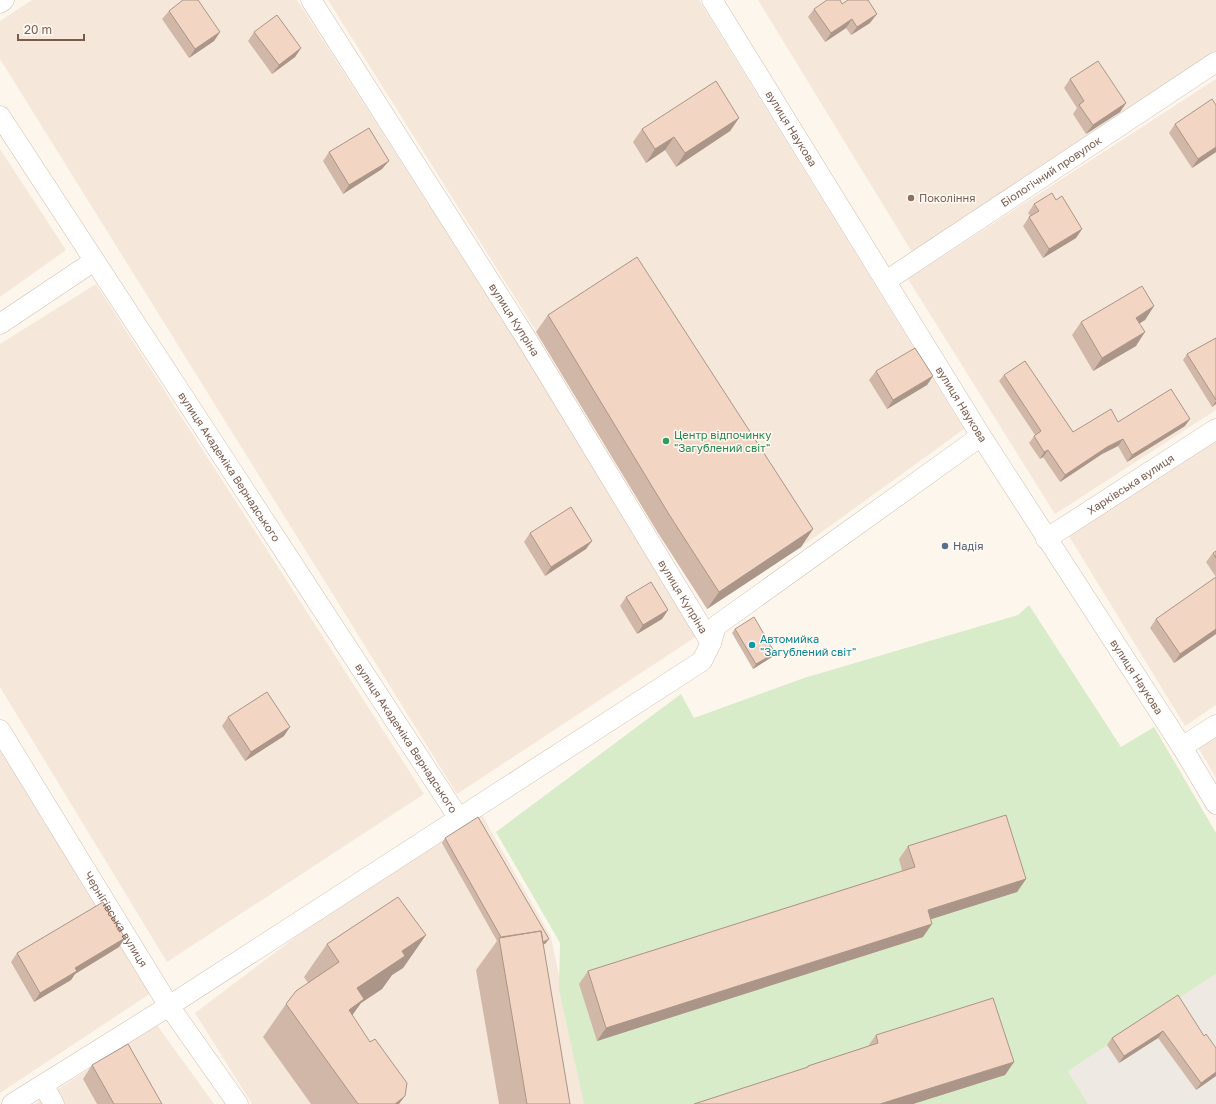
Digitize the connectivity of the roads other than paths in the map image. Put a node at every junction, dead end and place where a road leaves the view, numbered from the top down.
1 (4, 0) edge
2 (311, 0) edge
3 (712, 0) edge
4 (0, 3) edge
5 (1216, 62) edge
6 (0, 116) edge
7 (94, 261) junction
8 (886, 281) junction
9 (0, 324) edge
10 (1216, 429) edge
11 (982, 436) junction
12 (1046, 539) junction
13 (711, 643) junction
14 (1216, 725) edge
15 (0, 730) edge
16 (1182, 747) junction
17 (1216, 804) edge
18 (458, 817) junction
19 (169, 1006) junction
20 (42, 1085) junction
21 (12, 1104) edge
22 (54, 1104) edge
23 (238, 1104) edge

1 - 4 street
2 - 13 street, вулиця Купріна
3 - 8 street, вулиця Наукова
5 - 8 street, Біологічний провулок
6 - 7 street, вулиця Академіка Вернадського
7 - 9 street
7 - 18 street, вулиця Академіка Вернадського
8 - 11 street, вулиця Наукова
10 - 12 street, Харківська вулиця
11 - 12 street, вулиця Наукова
11 - 13 street
12 - 16 street, вулиця Наукова
13 - 18 street
14 - 16 street
15 - 19 street, Чернігівська вулиця
16 - 17 street, вулиця Наукова
18 - 19 street
19 - 20 street
19 - 23 street, Чернігівська вулиця
20 - 21 street
20 - 22 street

